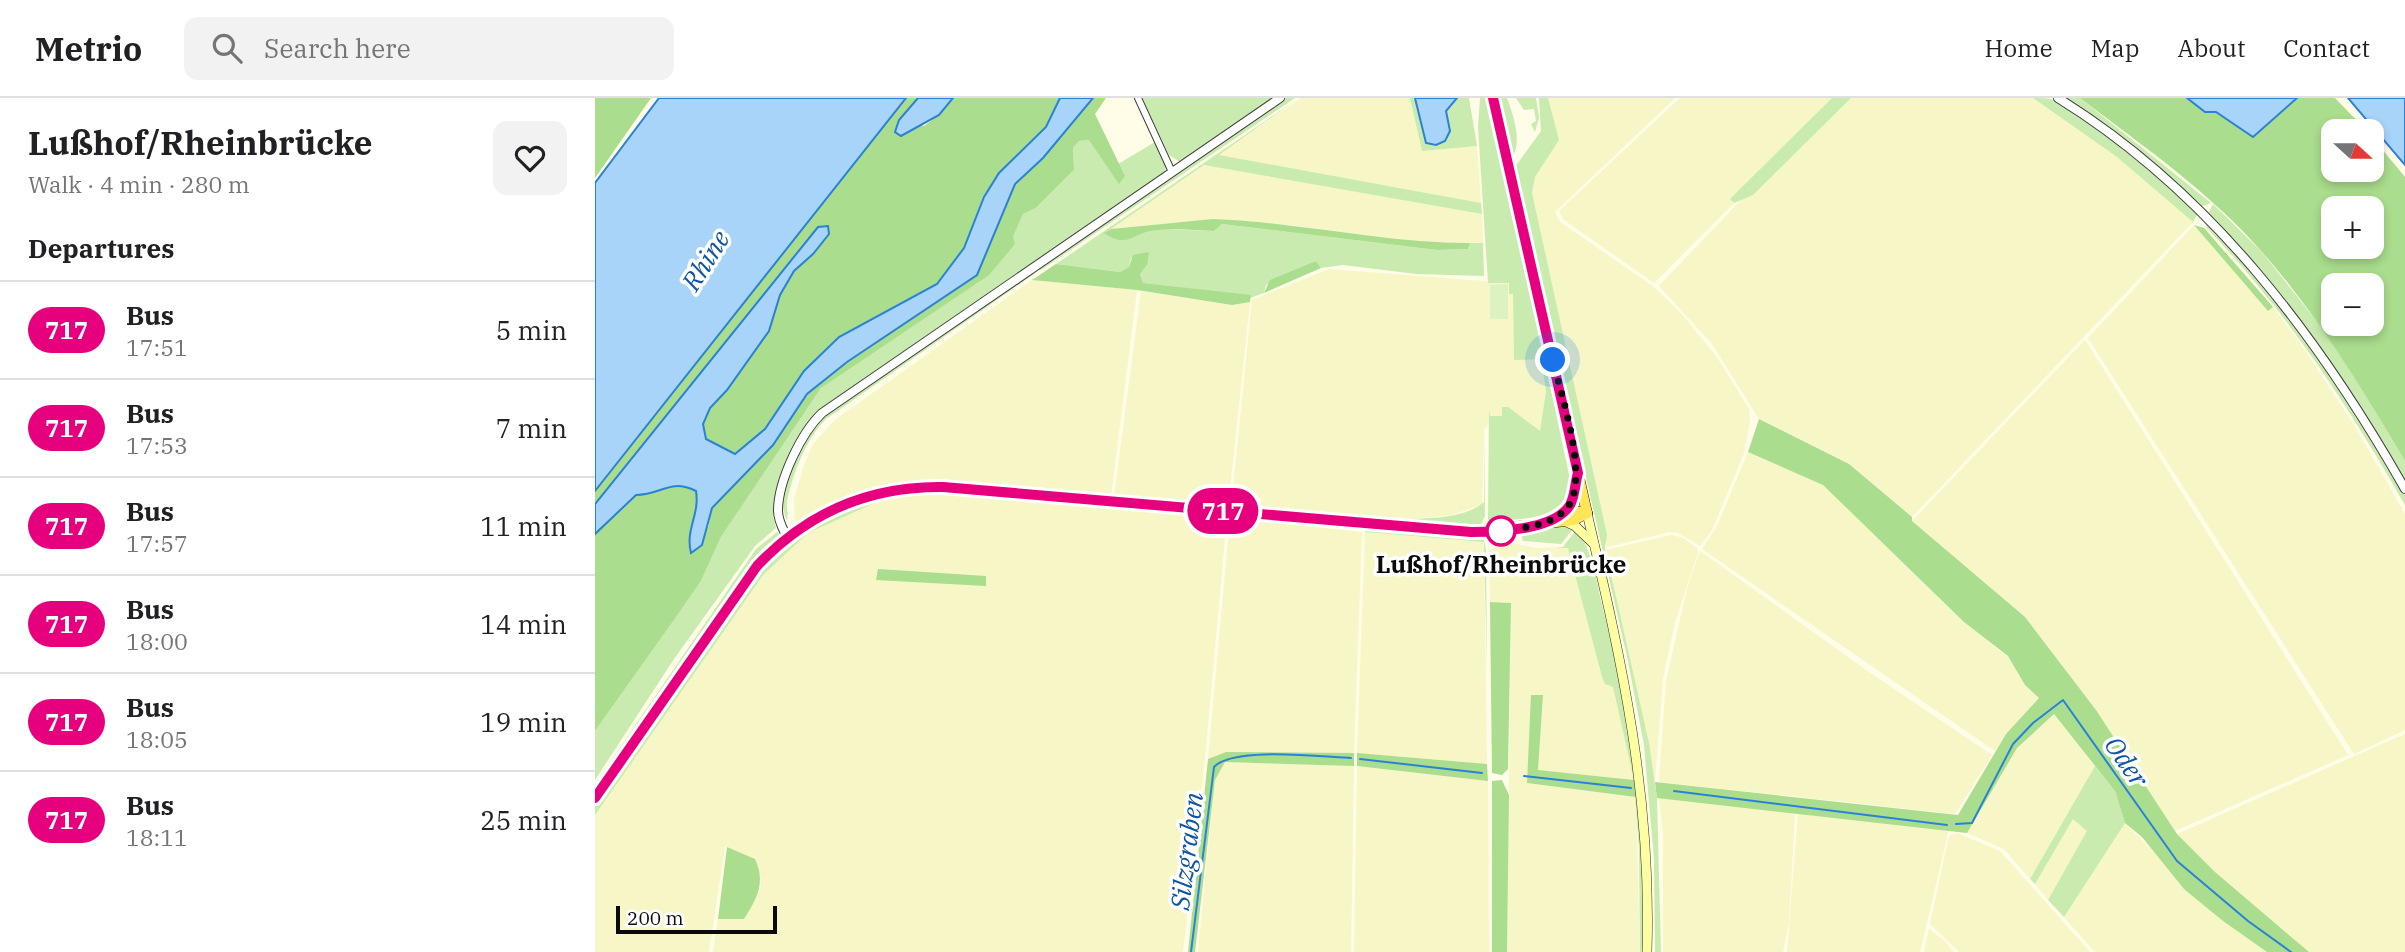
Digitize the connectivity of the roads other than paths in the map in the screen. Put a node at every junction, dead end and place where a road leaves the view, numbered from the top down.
1 (1138, 98) edge
2 (1280, 98) edge
3 (1493, 98) edge
4 (2058, 98) edge
5 (1172, 172) junction
6 (1578, 473) junction
7 (2405, 489) edge
8 (1587, 513) junction
9 (1563, 518) junction
10 (787, 537) junction
11 (1594, 544) junction
12 (595, 798) edge
13 (1647, 952) edge

1 - 5 street
2 - 5 street
3 - 6 main road
4 - 7 street
5 - 10 street
6 - 8 main road
6 - 9 main road
8 - 9 main road
8 - 11 main road
9 - 10 main road
9 - 11 main road
10 - 12 main road
11 - 13 main road

